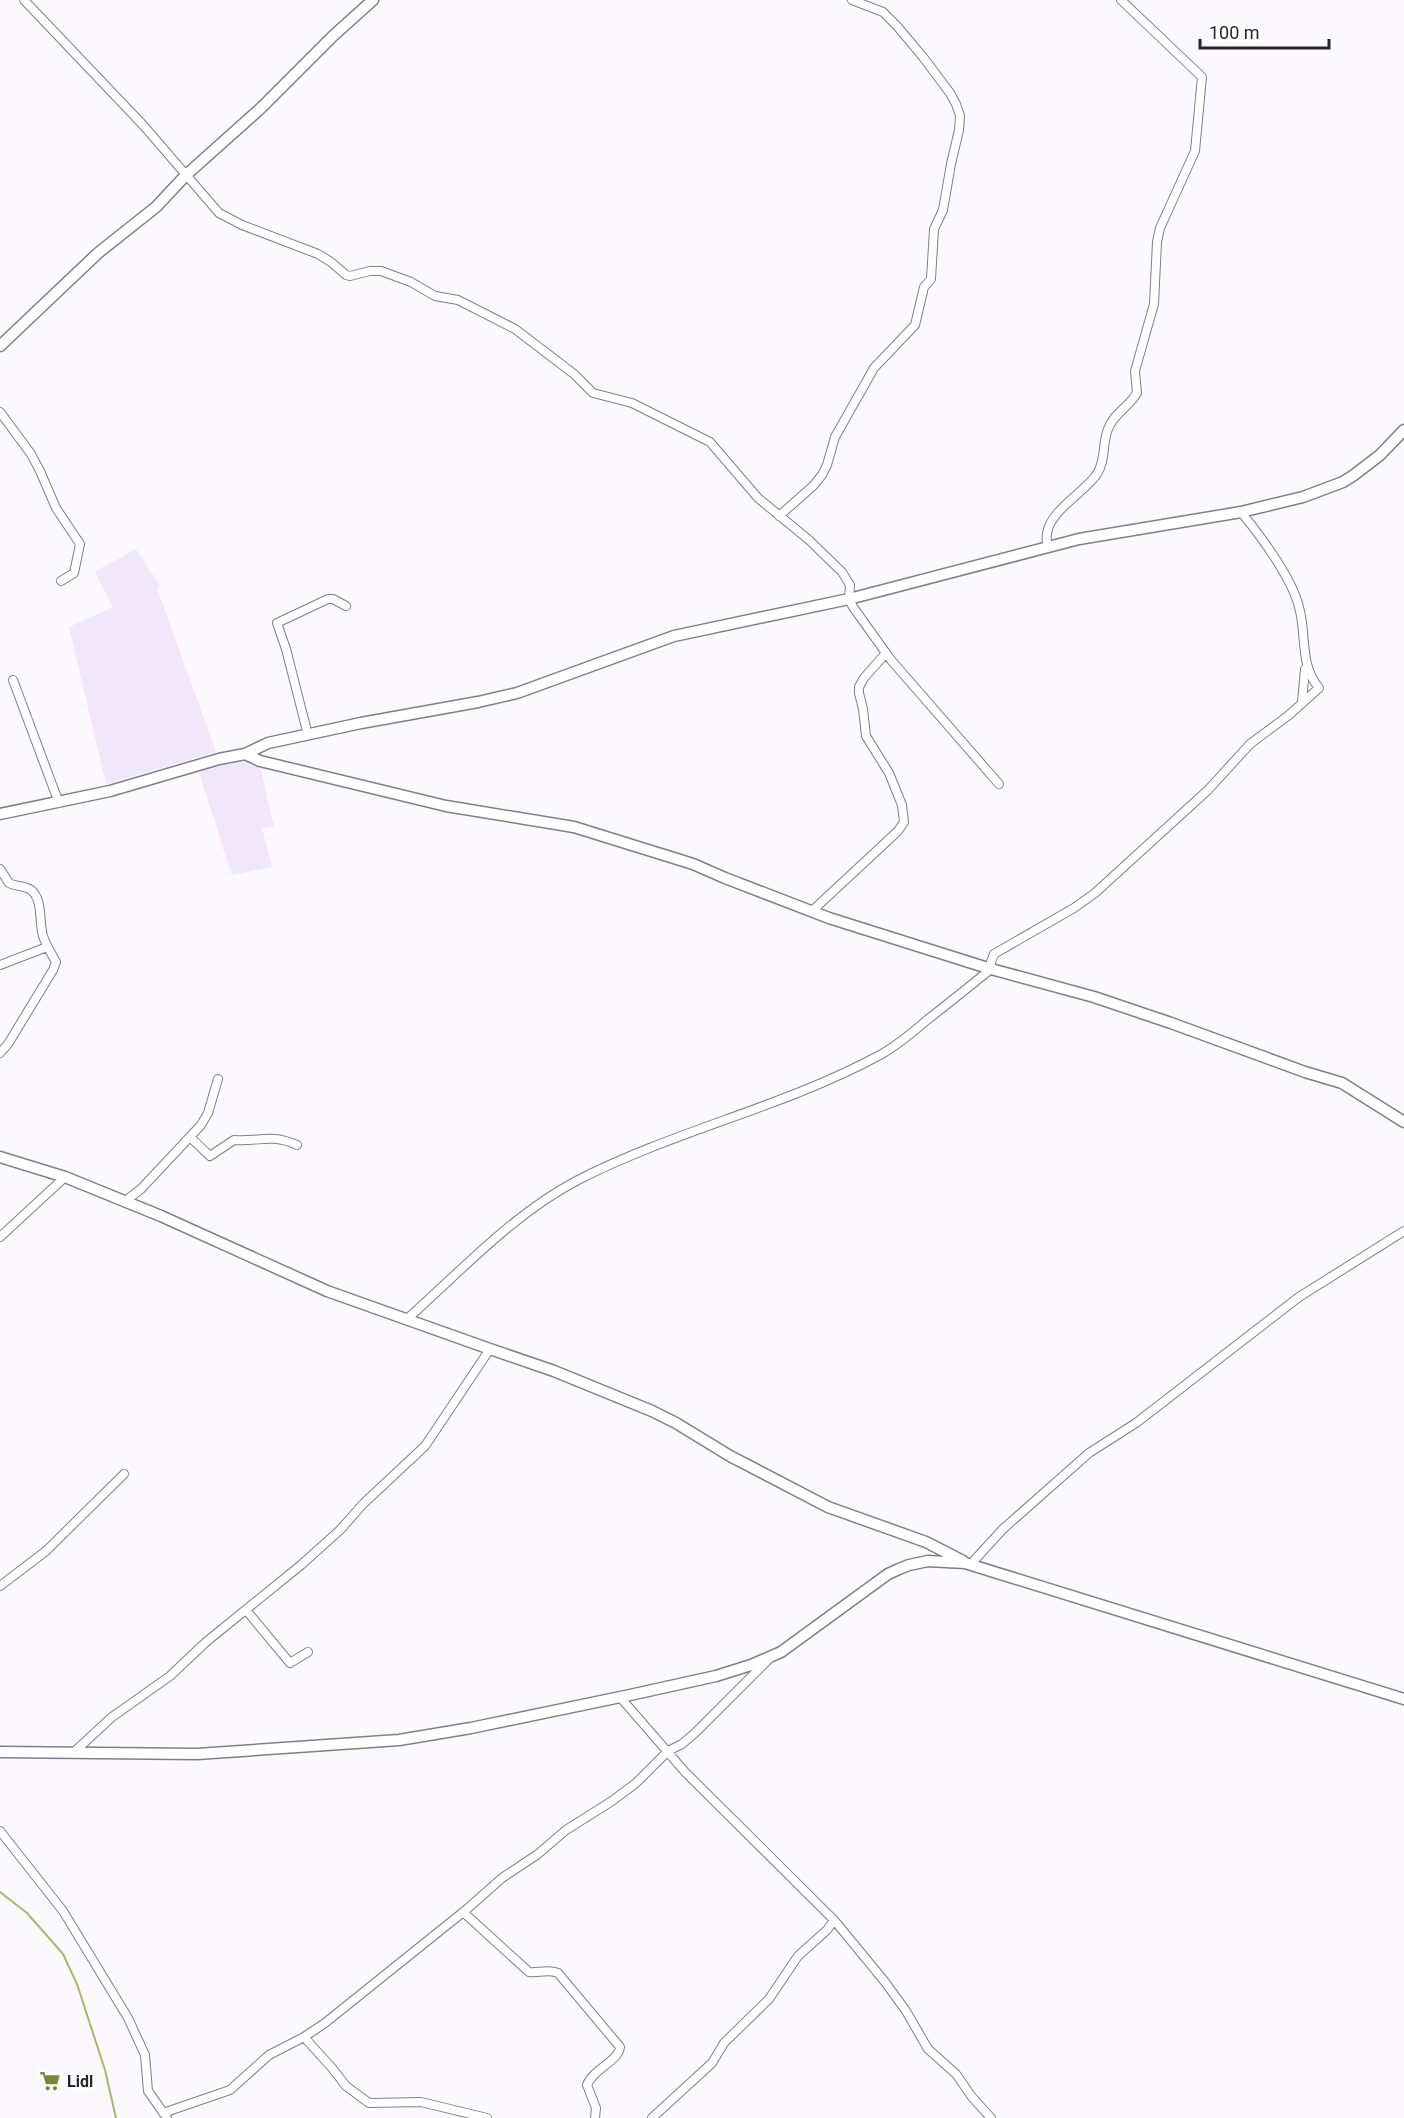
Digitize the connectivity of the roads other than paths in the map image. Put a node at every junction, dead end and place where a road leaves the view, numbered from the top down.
1 (24, 0) edge
2 (373, 0) edge
3 (852, 0) edge
4 (1120, 0) edge
5 (186, 175) junction
6 (0, 346) edge
7 (0, 412) edge
8 (1404, 430) edge
9 (1241, 512) junction
10 (779, 516) junction
11 (1048, 548) junction
12 (61, 581) dead end
13 (849, 599) junction
14 (346, 606) dead end
15 (886, 653) junction
16 (1306, 665) junction
17 (13, 680) dead end
18 (1300, 705) junction
19 (308, 735) junction
20 (245, 754) junction
21 (999, 784) dead end
22 (59, 803) junction
23 (0, 814) edge
24 (0, 869) edge
25 (812, 911) junction
26 (47, 947) junction
27 (0, 965) edge
28 (991, 969) junction
29 (0, 1053) edge
30 (218, 1079) dead end
31 (1404, 1122) edge
32 (190, 1137) junction
33 (297, 1145) dead end
34 (0, 1157) edge
35 (65, 1177) junction
36 (124, 1202) junction
37 (1404, 1231) edge
38 (0, 1236) edge
39 (406, 1320) junction
40 (490, 1350) junction
41 (124, 1474) dead end
42 (968, 1564) junction
43 (0, 1586) edge
44 (246, 1610) junction
45 (308, 1652) dead end
46 (769, 1658) junction
47 (620, 1697) junction
48 (1404, 1699) edge
49 (668, 1751) junction
50 (0, 1752) edge
51 (72, 1754) junction
52 (0, 1831) edge
53 (463, 1912) junction
54 (834, 1920) junction
55 (304, 2037) junction
56 (165, 2115) edge
57 (487, 2118) edge
58 (595, 2118) edge
59 (652, 2118) edge
60 (991, 2118) edge

1 - 5 street
2 - 5 street
3 - 10 street
4 - 11 street
5 - 6 street
5 - 10 street
7 - 12 street
8 - 9 street
9 - 11 street
9 - 16 street
10 - 13 street
11 - 13 street
13 - 15 street
13 - 19 street
14 - 19 street
15 - 21 street
15 - 25 street
16 - 18 street
16 - 18 street
17 - 22 street
18 - 28 street
19 - 20 street
20 - 22 street
20 - 25 street
22 - 23 street
24 - 26 street
25 - 28 street
26 - 27 street
26 - 29 street
28 - 31 street
28 - 39 street
30 - 32 street
32 - 33 street
32 - 36 street
34 - 35 street
35 - 36 street
35 - 38 street
36 - 39 street
37 - 42 street
39 - 40 street
40 - 42 street
40 - 44 street
41 - 43 street
42 - 46 street
42 - 48 street
44 - 45 street
44 - 51 street
46 - 47 street
46 - 49 street
47 - 49 street
47 - 51 street
49 - 53 street
49 - 54 street
50 - 51 street
52 - 56 street
53 - 55 street
53 - 58 street
54 - 59 street
54 - 60 street
55 - 56 street
55 - 57 street

